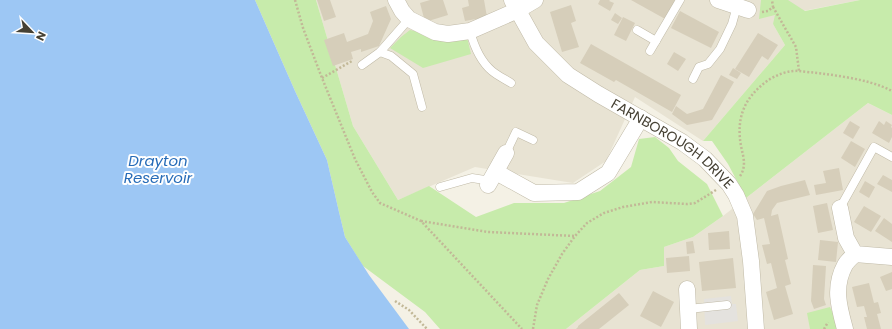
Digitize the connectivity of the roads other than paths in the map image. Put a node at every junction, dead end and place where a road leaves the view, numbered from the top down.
1 (396, 0) edge
2 (535, 0) edge
3 (680, 0) edge
4 (718, 0) edge
5 (515, 5) edge
6 (743, 8) joint
7 (409, 19) junction
8 (637, 30) dead end
9 (470, 31) junction
10 (656, 41) junction
11 (650, 51) dead end
12 (380, 52) junction
13 (362, 65) dead end
14 (693, 79) dead end
15 (511, 83) dead end
16 (422, 107) dead end
17 (641, 118) junction
18 (533, 140) dead end
19 (506, 153) joint
20 (892, 157) edge
21 (491, 179) junction
22 (440, 187) dead end
23 (840, 208) joint
24 (855, 254) junction
25 (892, 257) edge
26 (687, 289) dead end
27 (727, 305) dead end
28 (688, 309) junction
29 (689, 329) edge
30 (756, 329) edge
31 (845, 329) edge

1 - 7 street
2 - 5 street
3 - 10 lane
4 - 6 street
5 - 9 street
5 - 17 street, FARNBOROUGH DRIVE
6 - 14 lane
7 - 9 street
7 - 12 lane
8 - 10 lane
9 - 15 lane
10 - 11 lane
12 - 13 lane
12 - 16 lane
17 - 21 street
17 - 30 street, FARNBOROUGH DRIVE
18 - 19 lane
19 - 21 street
20 - 23 lane
21 - 22 lane
23 - 24 street
24 - 25 street
24 - 31 street
26 - 28 street
27 - 28 lane
28 - 29 street

